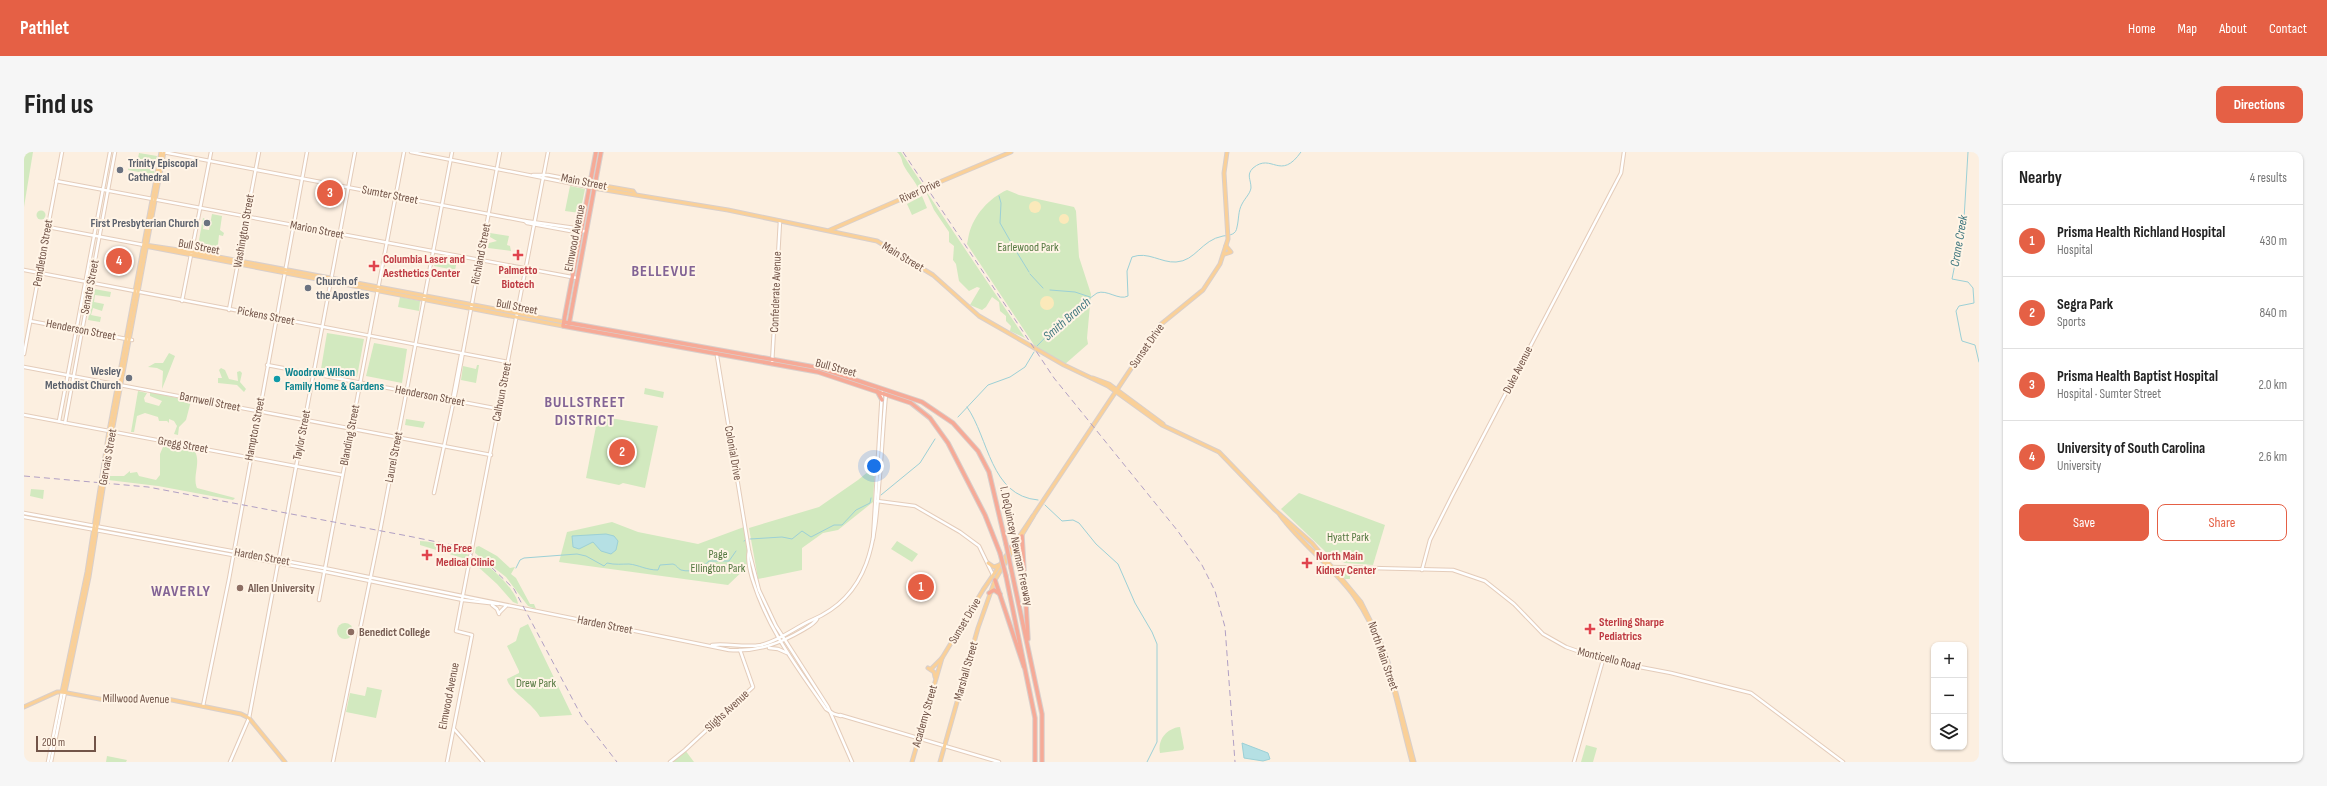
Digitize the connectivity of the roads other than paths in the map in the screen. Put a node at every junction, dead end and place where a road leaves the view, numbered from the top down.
1 (62, 152) edge
2 (162, 152) edge
3 (211, 152) edge
4 (259, 152) edge
5 (307, 152) edge
6 (356, 152) edge
7 (404, 152) edge
8 (411, 152) edge
9 (420, 152) edge
10 (452, 152) edge
11 (500, 152) edge
12 (548, 152) edge
13 (596, 152) edge
14 (601, 152) edge
15 (1011, 152) edge
16 (1227, 152) edge
17 (1624, 152) edge
18 (109, 153) edge
19 (115, 153) edge
20 (445, 158) junction
21 (450, 158) junction
22 (209, 161) junction
23 (497, 168) junction
24 (255, 170) junction
25 (543, 176) junction
26 (302, 179) junction
27 (56, 180) junction
28 (589, 185) junction
29 (595, 186) junction
30 (349, 188) junction
31 (102, 189) junction
32 (108, 190) junction
33 (395, 196) junction
34 (154, 199) junction
35 (441, 205) junction
36 (200, 208) junction
37 (98, 210) junction
38 (104, 211) junction
39 (488, 214) junction
40 (97, 215) junction
41 (104, 216) junction
42 (246, 217) junction
43 (780, 220) junction
44 (525, 221) junction
45 (535, 221) junction
46 (534, 225) junction
47 (294, 226) junction
48 (48, 227) junction
49 (830, 230) junction
50 (581, 231) junction
51 (586, 231) junction
52 (340, 234) junction
53 (93, 236) junction
54 (100, 237) junction
55 (386, 243) junction
56 (146, 246) junction
57 (1226, 246) junction
58 (192, 252) junction
59 (433, 252) junction
60 (1224, 255) junction
61 (191, 256) junction
62 (479, 260) junction
63 (238, 263) junction
64 (526, 269) junction
65 (24, 270) edge
66 (285, 272) junction
67 (39, 274) junction
68 (572, 278) junction
69 (577, 278) junction
70 (331, 280) junction
71 (84, 282) junction
72 (91, 284) junction
73 (378, 289) junction
74 (136, 292) junction
75 (424, 298) junction
76 (182, 301) junction
77 (80, 305) junction
78 (86, 306) junction
79 (471, 307) junction
80 (229, 310) junction
81 (517, 316) junction
82 (276, 318) junction
83 (30, 321) junction
84 (564, 324) junction
85 (568, 325) junction
86 (323, 327) junction
87 (76, 329) junction
88 (82, 330) junction
89 (369, 336) junction
90 (129, 339) junction
91 (415, 344) junction
92 (71, 352) junction
93 (78, 353) junction
94 (24, 354) edge
95 (462, 354) junction
96 (717, 356) junction
97 (508, 362) junction
98 (773, 362) junction
99 (268, 364) junction
100 (24, 367) edge
101 (314, 374) junction
102 (67, 375) junction
103 (74, 376) junction
104 (360, 382) junction
105 (119, 385) junction
106 (872, 389) junction
107 (1116, 390) junction
108 (406, 391) junction
109 (884, 391) junction
110 (453, 399) junction
111 (882, 400) junction
112 (499, 409) junction
113 (259, 411) junction
114 (24, 415) edge
115 (305, 420) junction
116 (59, 421) junction
117 (65, 423) junction
118 (351, 429) junction
119 (111, 432) junction
120 (398, 438) junction
121 (444, 446) junction
122 (490, 455) junction
123 (250, 457) junction
124 (296, 466) junction
125 (342, 475) junction
126 (434, 493) dead end
127 (876, 501) junction
128 (24, 513) edge
129 (1035, 513) junction
130 (24, 517) edge
131 (96, 529) junction
132 (1026, 529) junction
133 (1031, 529) dead end
134 (1022, 536) junction
135 (1017, 544) junction
136 (1011, 547) junction
137 (749, 551) junction
138 (233, 553) junction
139 (279, 559) junction
140 (278, 563) junction
141 (988, 563) junction
142 (1023, 564) junction
143 (999, 565) junction
144 (1331, 567) junction
145 (325, 570) junction
146 (1422, 570) junction
147 (993, 575) junction
148 (370, 579) junction
149 (995, 580) junction
150 (983, 591) junction
151 (989, 593) junction
152 (1000, 594) junction
153 (464, 595) junction
154 (319, 600) dead end
155 (463, 600) junction
156 (486, 603) junction
157 (498, 604) junction
158 (507, 606) junction
159 (472, 635) joint
160 (784, 639) junction
161 (779, 641) junction
162 (712, 645) junction
163 (739, 647) junction
164 (765, 648) junction
165 (740, 651) junction
166 (789, 655) junction
167 (944, 655) junction
168 (1603, 660) junction
169 (938, 671) joint
170 (1034, 674) junction
171 (1028, 678) junction
172 (935, 681) junction
173 (64, 692) junction
174 (203, 706) junction
175 (24, 707) edge
176 (830, 712) junction
177 (249, 718) junction
178 (453, 729) junction
179 (917, 739) junction
180 (945, 746) junction
181 (49, 762) edge
182 (230, 762) edge
183 (285, 762) edge
184 (333, 762) edge
185 (447, 762) edge
186 (483, 762) edge
187 (670, 762) edge
188 (852, 762) edge
189 (912, 762) edge
190 (940, 762) edge
191 (999, 762) edge
192 (1035, 762) edge
193 (1042, 762) edge
194 (1413, 762) edge
195 (1574, 762) edge
196 (1843, 762) edge

1 - 27 street, Pendleton Street
2 - 22 street, Sumter Street
2 - 34 main road, Gervais Street
3 - 22 street
4 - 24 street, Washington Street
5 - 26 street, Hampton Street
6 - 30 street, Taylor Street
7 - 33 street, Blanding Street
8 - 20 street, Main Street
9 - 20 street, Main Street
10 - 21 street, Laurel Street
11 - 23 street, Richland Street
12 - 25 street, Calhoun Street
13 - 28 highway, Elmwood Avenue
14 - 29 highway, Elmwood Avenue
15 - 49 main road, River Drive, bridge
16 - 57 main road, Sunset Drive
17 - 146 street, Duke Avenue
18 - 19 street
18 - 31 street, Senate Street
19 - 32 street, Senate Street
20 - 21 street, Main Street
21 - 23 street, Main Street
21 - 35 street, Laurel Street
22 - 24 street, Sumter Street
22 - 36 street
23 - 25 street, Main Street
23 - 39 street, Richland Street
24 - 26 street, Sumter Street
24 - 42 street, Washington Street
25 - 28 street, Main Street
25 - 45 street, Calhoun Street
26 - 30 street, Sumter Street
26 - 47 street, Hampton Street
27 - 31 street, Marion Street
27 - 48 street, Pendleton Street
28 - 29 main road, Main Street
28 - 50 highway, Elmwood Avenue
29 - 43 main road, Main Street
29 - 51 highway, Elmwood Avenue
30 - 33 street, Sumter Street
30 - 52 street, Taylor Street
31 - 32 street, Marion Street
31 - 37 street, Senate Street
32 - 34 street, Marion Street
32 - 38 street, Senate Street
33 - 35 street, Sumter Street
33 - 55 street, Blanding Street
34 - 36 street, Marion Street
34 - 56 main road, Gervais Street
35 - 39 street, Sumter Street
35 - 59 street, Laurel Street
36 - 42 street, Marion Street
36 - 58 street
37 - 38 street
37 - 40 street, Senate Street
38 - 41 street, Senate Street
39 - 44 street, Sumter Street
39 - 62 street, Richland Street
40 - 41 street
40 - 53 street, Senate Street
41 - 54 street, Senate Street
42 - 47 street, Marion Street
42 - 63 street, Washington Street
43 - 49 main road, Main Street
43 - 98 street, Confederate Avenue
44 - 45 street, Sumter Street
44 - 46 street, Sumter Street
45 - 46 street, Calhoun Street
45 - 50 street, Sumter Street
46 - 50 street, Sumter Street
46 - 64 street, Calhoun Street
47 - 52 street, Marion Street
47 - 66 street, Hampton Street
48 - 53 street, Bull Street
48 - 67 street, Pendleton Street
49 - 107 main road, Main Street
50 - 51 street, Sumter Street
50 - 68 highway, Elmwood Avenue
51 - 69 highway, Elmwood Avenue
52 - 55 street, Marion Street
52 - 70 street, Taylor Street
53 - 54 street, Bull Street
53 - 71 street, Senate Street
54 - 56 street, Bull Street
54 - 72 street, Senate Street
55 - 59 street, Marion Street
55 - 73 street, Blanding Street
56 - 58 main road, Bull Street
56 - 61 main road, Bull Street
56 - 74 main road, Gervais Street
57 - 60 main road, Sunset Drive
57 - 60 main road
58 - 61 street
58 - 63 main road, Bull Street
59 - 62 street, Marion Street
59 - 75 street, Laurel Street
60 - 107 main road, Sunset Drive
61 - 63 main road, Bull Street
61 - 76 street
62 - 64 street, Marion Street
62 - 79 street, Richland Street
63 - 66 main road, Bull Street
63 - 80 street, Washington Street
64 - 68 street, Marion Street
64 - 81 street, Calhoun Street
65 - 67 street, Pickens Street
66 - 70 main road, Bull Street
66 - 82 street, Hampton Street
67 - 71 street, Pickens Street
67 - 83 street, Pendleton Street
68 - 69 street, Marion Street
68 - 84 highway, Elmwood Avenue
69 - 85 highway, Elmwood Avenue
70 - 73 main road, Bull Street
70 - 86 street, Taylor Street
71 - 72 street, Pickens Street
71 - 77 street, Senate Street
72 - 74 street, Pickens Street
72 - 78 street, Senate Street
73 - 75 main road, Bull Street
73 - 89 street, Blanding Street
74 - 76 street, Pickens Street
74 - 90 main road, Gervais Street
75 - 79 main road, Bull Street
75 - 91 street, Laurel Street
76 - 80 street, Pickens Street
77 - 78 street
77 - 87 street, Senate Street
78 - 88 street, Senate Street
79 - 81 main road, Bull Street
79 - 95 street, Richland Street
80 - 82 street, Pickens Street
81 - 84 main road, Bull Street
81 - 97 street, Calhoun Street
82 - 86 street, Pickens Street
82 - 99 street, Hampton Street
83 - 87 street, Henderson Street
83 - 94 street, Pendleton Street
84 - 85 highway, Bull Street
85 - 96 highway, Bull Street
85 - 98 highway, Bull Street
86 - 89 street, Pickens Street
86 - 101 street, Taylor Street
87 - 88 street, Henderson Street
87 - 92 street, Senate Street
88 - 90 street, Henderson Street
88 - 93 street, Senate Street
89 - 91 street, Pickens Street
89 - 104 street, Blanding Street
90 - 105 main road, Gervais Street
91 - 95 street, Pickens Street
91 - 108 street, Laurel Street
92 - 93 street
92 - 102 street, Senate Street
93 - 103 street, Senate Street
95 - 97 street, Pickens Street
95 - 110 street, Richland Street
96 - 98 highway, Bull Street
96 - 137 street, Colonial Drive
97 - 112 street, Calhoun Street
98 - 106 highway, Bull Street
98 - 109 highway, Bull Street
99 - 101 street, Henderson Street
99 - 113 street, Hampton Street
100 - 102 street, Barnwell Street
101 - 104 street, Henderson Street
101 - 115 street, Taylor Street
102 - 103 street, Barnwell Street
102 - 116 street, Senate Street
103 - 105 street, Barnwell Street
103 - 117 street, Senate Street
104 - 108 street, Henderson Street
104 - 118 street, Blanding Street
105 - 113 street, Barnwell Street
105 - 119 main road, Gervais Street
106 - 109 highway, Bull Street
106 - 111 highway
107 - 129 main road, Sunset Drive
107 - 144 main road, North Main Street
108 - 110 street, Henderson Street
108 - 120 street, Laurel Street
109 - 111 street, Harden Street
109 - 127 street, Harden Street
109 - 170 highway, I. DeQuincey Newman Freeway, bridge
109 - 171 highway, I. DeQuincey Newman Freeway, bridge
110 - 112 street, Henderson Street
110 - 121 street, Richland Street
111 - 127 street, Harden Street
112 - 122 street, Calhoun Street
113 - 115 street, Barnwell Street
113 - 123 street, Hampton Street
114 - 116 street, Gregg Street
115 - 118 street, Barnwell Street
115 - 124 street, Taylor Street
116 - 117 street, Gregg Street
117 - 119 street, Gregg Street
118 - 120 street, Barnwell Street
118 - 125 street, Blanding Street
119 - 123 street, Gregg Street
119 - 131 main road, Gervais Street
120 - 121 street, Barnwell Street
120 - 148 street, Laurel Street
121 - 122 street, Barnwell Street
121 - 126 street, Richland Street
122 - 153 street, Calhoun Street
123 - 124 street, Gregg Street
123 - 138 street, Hampton Street
124 - 125 street, Gregg Street
124 - 139 street, Taylor Street
125 - 145 street, Blanding Street
127 - 141 street
127 - 160 street, Harden Street
128 - 131 street, Harden Street
129 - 132 main road, Sunset Drive
129 - 136 main road, Sunset Drive
130 - 131 street, Harden Street
131 - 138 street, Harden Street
131 - 173 main road, Gervais Street
132 - 133 main road
132 - 134 main road, Sunset Drive
134 - 135 main road, Sunset Drive
134 - 142 highway
135 - 136 highway
135 - 142 highway
135 - 149 main road, Sunset Drive
136 - 143 main road, Sunset Drive
137 - 160 street, Colonial Drive
137 - 161 street, Colonial Drive
138 - 139 street, Harden Street
138 - 140 street, Harden Street
138 - 174 street, Hampton Street
139 - 140 street, Taylor Street
139 - 145 street, Harden Street
140 - 145 street, Harden Street
140 - 177 street, Taylor Street
141 - 143 main road
141 - 147 street
142 - 170 highway
143 - 147 main road, Sunset Drive
144 - 146 street, Monticello Road
144 - 194 main road, North Main Street
145 - 148 street, Harden Street
145 - 154 street, Blanding Street
146 - 168 street, Monticello Road
147 - 149 main road
147 - 150 main road, Sunset Drive
148 - 153 street, Harden Street
148 - 155 street, Harden Street
148 - 184 street, Laurel Street
149 - 151 main road, Marshall Street
149 - 152 highway
150 - 151 main road
150 - 167 main road, Sunset Drive
151 - 152 highway
151 - 180 main road, Marshall Street
152 - 171 highway
153 - 155 street, Calhoun Street
153 - 157 street, Harden Street
155 - 156 street, Harden Street
155 - 159 street, Calhoun Street
156 - 157 street, Harden Street
156 - 158 street
157 - 158 street, Harden Street
158 - 162 street, Harden Street
159 - 178 street, Elmwood Avenue
160 - 161 street, Harden Street
160 - 176 street, Colonial Drive
161 - 163 street, Harden Street
161 - 164 street, Harden Street
161 - 166 street, Colonial Drive
162 - 163 street, Harden Street
162 - 165 street, Harden Street
163 - 165 street, Slighs Avenue
164 - 165 street, Harden Street
164 - 166 street
165 - 187 street, Slighs Avenue
166 - 176 street, Colonial Drive
167 - 169 main road, Sunset Drive
167 - 172 main road
168 - 195 street
168 - 196 street, Monticello Road
169 - 172 main road, Academy Street
170 - 193 highway, I. DeQuincey Newman Freeway
171 - 192 highway, I. DeQuincey Newman Freeway
172 - 179 main road, Academy Street
173 - 174 main road, Millwood Avenue
173 - 175 main road
173 - 181 street, Gervais Street
174 - 177 main road, Millwood Avenue
176 - 179 street
176 - 188 street
177 - 182 street, Taylor Street
177 - 183 main road
178 - 185 street, Elmwood Avenue
178 - 186 street
179 - 180 street
179 - 189 main road, Academy Street
180 - 190 main road, Marshall Street
180 - 191 street

